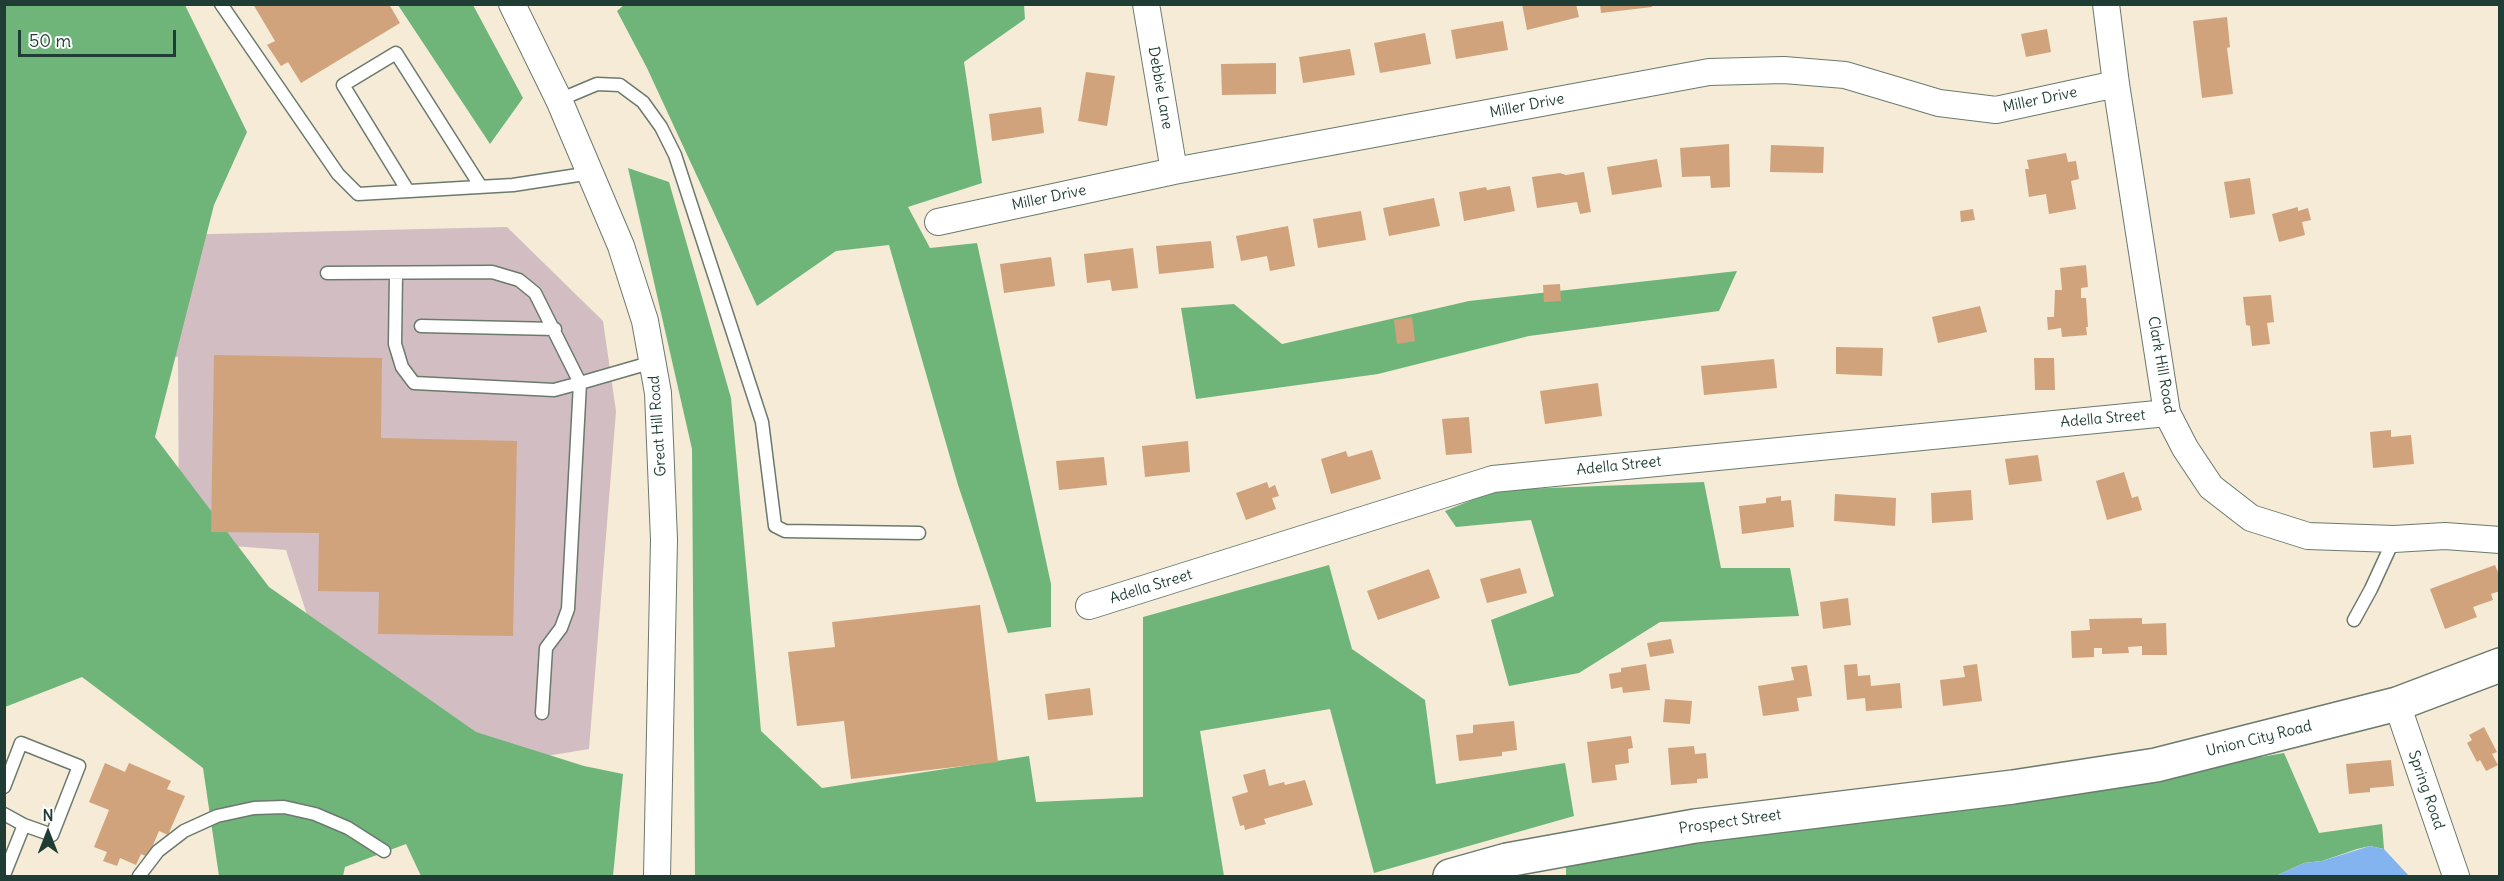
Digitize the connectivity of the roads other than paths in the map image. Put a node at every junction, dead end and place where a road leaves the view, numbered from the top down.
1 (221, 4) edge
2 (512, 4) edge
3 (1146, 4) edge
4 (2106, 4) edge
5 (2116, 84) junction
6 (559, 100) junction
7 (1174, 171) junction
8 (591, 173) junction
9 (481, 187) junction
10 (408, 191) junction
11 (938, 222) dead end
12 (327, 273) dead end
13 (396, 273) junction
14 (421, 326) dead end
15 (555, 329) junction
16 (652, 362) junction
17 (580, 383) junction
18 (2167, 413) junction
19 (919, 533) dead end
20 (2394, 539) junction
21 (2499, 540) edge
22 (1089, 606) dead end
23 (2354, 620) dead end
24 (2499, 665) edge
25 (2397, 704) junction
26 (542, 714) dead end
27 (4, 787) edge
28 (2013, 787) joint
29 (4, 814) edge
30 (24, 825) junction
31 (384, 851) dead end
32 (1510, 868) edge
33 (4, 875) edge
34 (140, 876) edge
35 (657, 876) edge
36 (1450, 876) edge
37 (2456, 876) edge

1 - 10 lane
2 - 6 street, Great Hill Road
3 - 7 street, Debbie Lane
4 - 5 street, Clark Hill Road
5 - 7 street, Miller Drive
5 - 18 street, Clark Hill Road
6 - 8 street, Great Hill Road
6 - 19 lane
7 - 11 street, Miller Drive
8 - 9 lane
8 - 16 street, Great Hill Road
9 - 10 lane
9 - 10 lane
12 - 13 lane
13 - 15 lane
13 - 17 lane
14 - 15 lane
15 - 17 lane
16 - 17 lane
16 - 35 street, Great Hill Road
17 - 26 lane
18 - 20 street, Clark Hill Road
18 - 22 street, Adella Street
20 - 21 street, Clark Hill Road
20 - 23 lane
24 - 25 main road, Union City Road
25 - 28 main road, Union City Road
25 - 37 street, Spring Road
27 - 30 lane
28 - 32 main road, Prospect Street
29 - 30 lane
30 - 33 lane
31 - 34 lane
32 - 36 main road, Prospect Street

